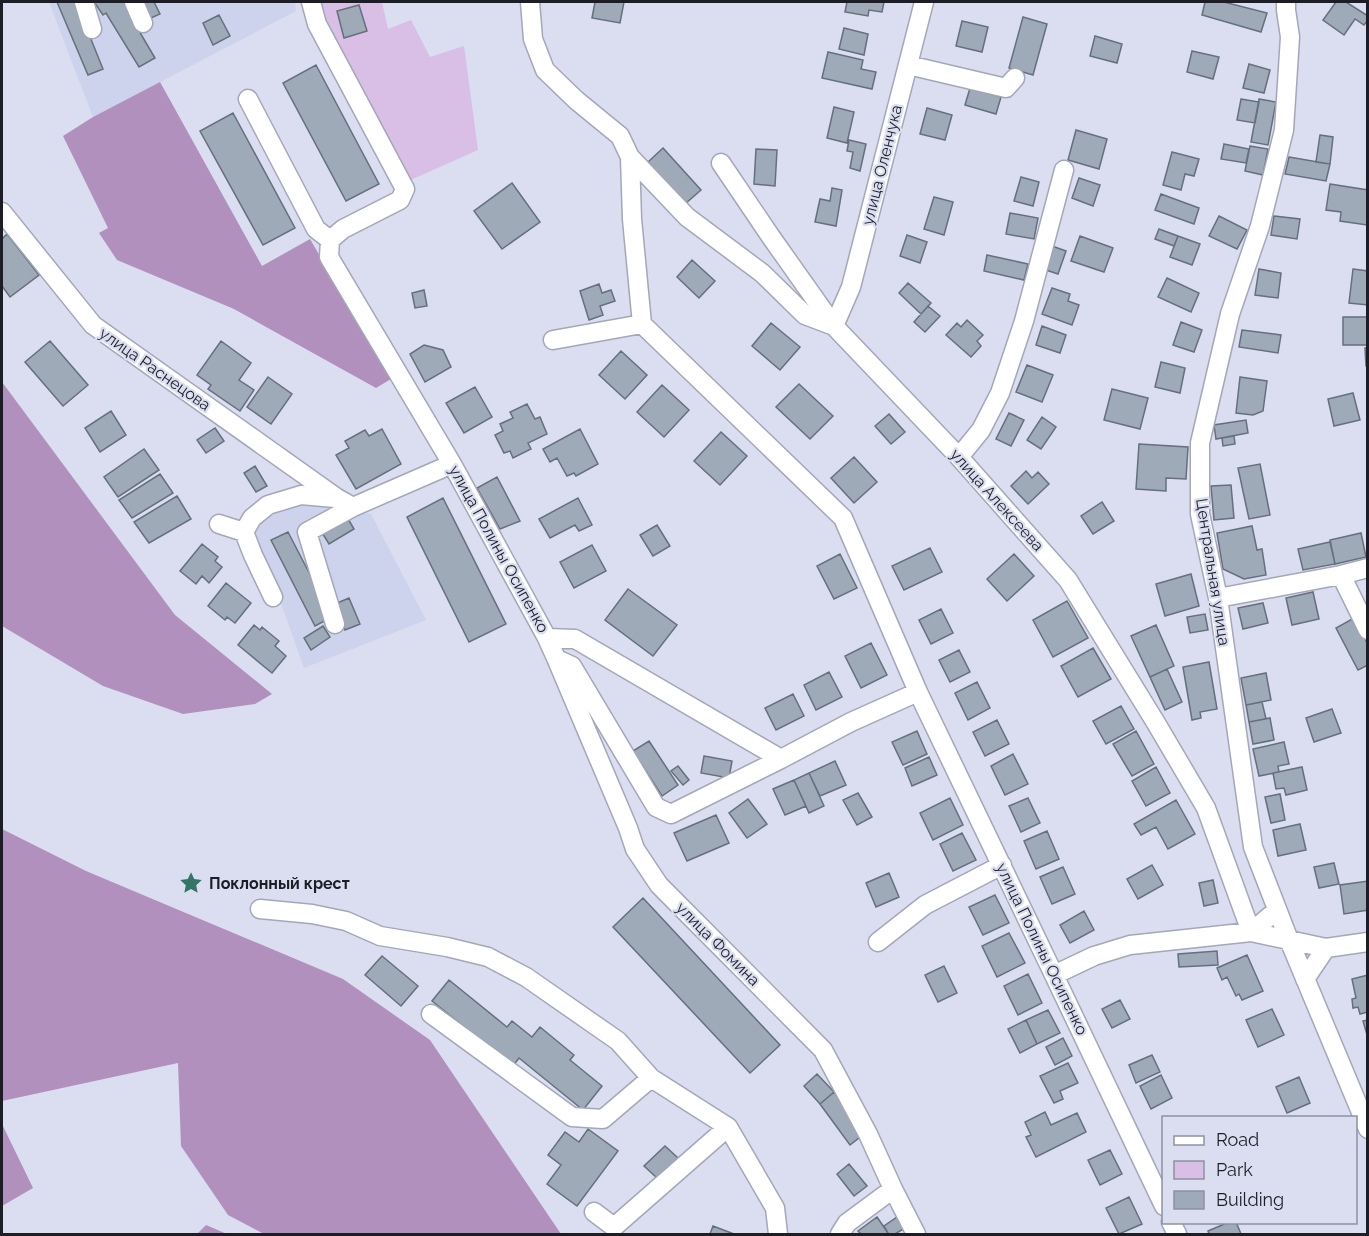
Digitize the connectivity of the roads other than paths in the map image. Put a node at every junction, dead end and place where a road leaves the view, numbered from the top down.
1 (84, 2) edge
2 (134, 2) edge
3 (311, 2) edge
4 (530, 2) edge
5 (924, 2) edge
6 (1286, 2) edge
7 (143, 23) dead end
8 (92, 29) dead end
9 (908, 65) junction
10 (1015, 78) dead end
11 (248, 99) dead end
12 (630, 157) junction
13 (721, 163) dead end
14 (1064, 170) dead end
15 (2, 212) edge
16 (330, 240) junction
17 (642, 324) junction
18 (834, 326) junction
19 (553, 340) dead end
20 (959, 457) junction
21 (452, 464) junction
22 (337, 498) junction
23 (353, 507) junction
24 (219, 524) dead end
25 (244, 532) junction
26 (1368, 568) edge
27 (1341, 575) junction
28 (273, 597) dead end
29 (1218, 598) junction
30 (334, 624) dead end
31 (1368, 630) edge
32 (547, 638) junction
33 (556, 658) junction
34 (918, 692) junction
35 (782, 759) junction
36 (1002, 866) junction
37 (260, 909) dead end
38 (1277, 910) junction
39 (1251, 932) junction
40 (1289, 940) junction
41 (878, 942) dead end
42 (1368, 942) edge
43 (1326, 948) junction
44 (1054, 975) junction
45 (1305, 978) junction
46 (430, 1014) dead end
47 (651, 1078) junction
48 (728, 1127) junction
49 (1368, 1129) edge
50 (893, 1190) junction
51 (1162, 1202) edge
52 (594, 1212) dead end
53 (778, 1234) edge
54 (840, 1234) edge
55 (916, 1234) edge

1 - 8 street
2 - 7 street
3 - 16 street
4 - 12 street, улица Алексеева
5 - 9 street, улица Оленчука
6 - 29 street, Центральная улица
9 - 10 street
9 - 18 street, улица Оленчука
11 - 16 street, улица Полины Осипенко
12 - 17 street
12 - 18 street, улица Алексеева
13 - 18 street
14 - 20 street
15 - 22 street, улица Раснецова
16 - 21 street, улица Полины Осипенко
17 - 19 street
17 - 34 street, улица Полины Осипенко
18 - 20 street, улица Алексеева
20 - 39 street, улица Алексеева
21 - 23 street
21 - 32 street, улица Полины Осипенко
22 - 23 street, улица Раснецова
22 - 25 street, улица Раснецова
23 - 30 street
24 - 25 street
25 - 28 street
26 - 27 street
27 - 29 street
27 - 31 street
29 - 38 street, Центральная улица
32 - 33 street, улица Фомина
32 - 35 street, улица Полины Осипенко
33 - 35 street
33 - 50 street, улица Фомина
34 - 35 street
34 - 36 street, улица Полины Осипенко
36 - 41 street
36 - 44 street, улица Полины Осипенко
37 - 47 street
38 - 39 street
38 - 40 street, Центральная улица
39 - 40 street
39 - 44 street
40 - 43 street
40 - 45 street, Центральная улица
42 - 43 street
43 - 45 street
44 - 51 street, улица Полины Осипенко
45 - 49 street, Центральная улица
46 - 47 street
47 - 48 street
48 - 52 street
48 - 53 street
50 - 54 street
50 - 55 street, улица Фомина

